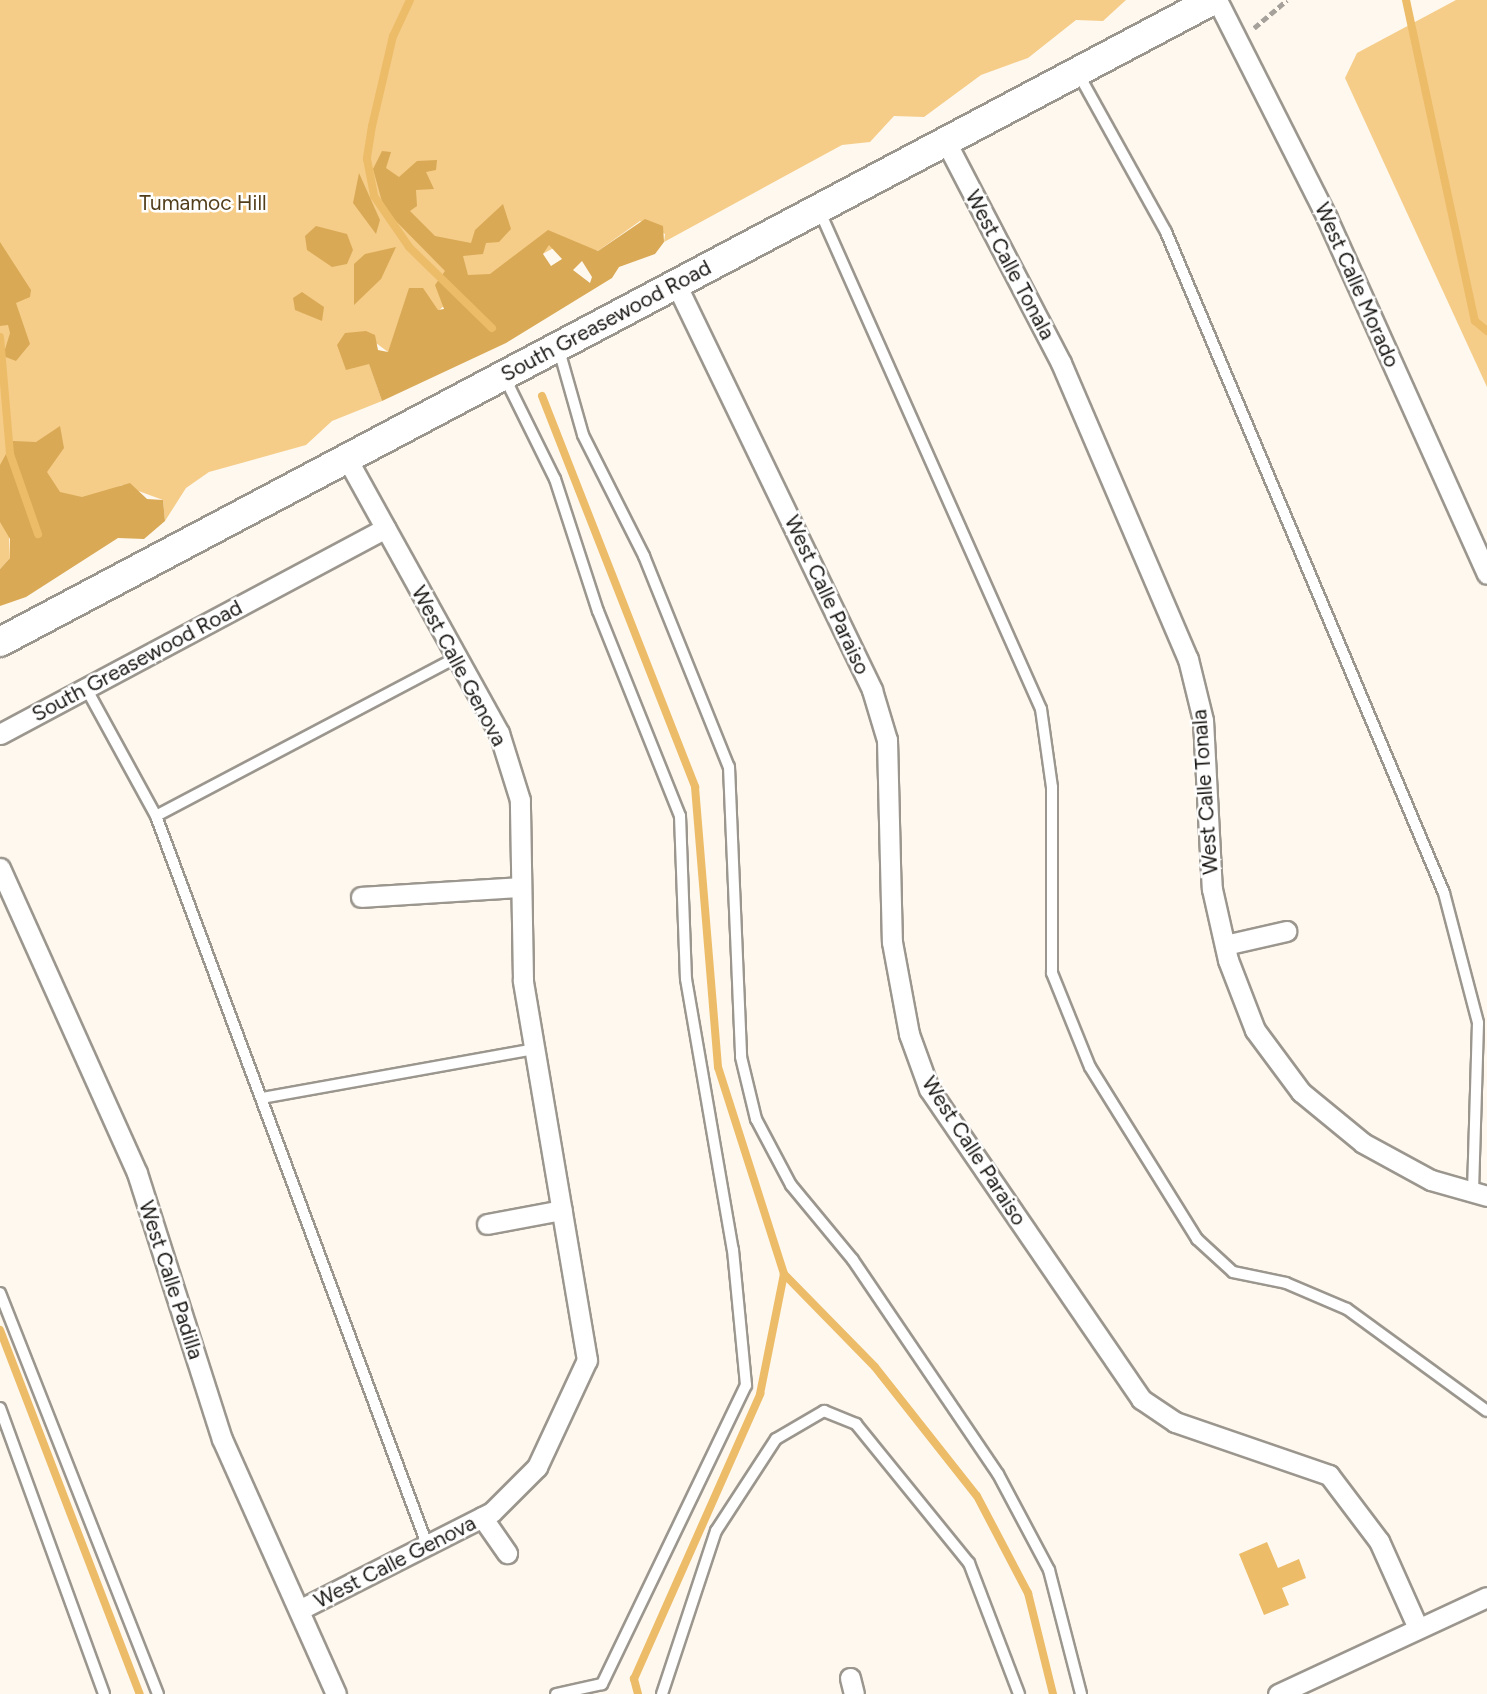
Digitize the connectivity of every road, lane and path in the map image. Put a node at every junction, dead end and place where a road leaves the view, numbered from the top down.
1 (1215, 0) edge
2 (1287, 0) edge
3 (1238, 42) junction
4 (1077, 71) junction
5 (946, 142) junction
6 (818, 209) junction
7 (676, 284) junction
8 (558, 346) junction
9 (503, 375) junction
10 (347, 458) junction
11 (385, 528) junction
12 (1487, 575) edge
13 (0, 642) edge
14 (457, 657) junction
15 (86, 688) junction
16 (0, 734) edge
17 (156, 816) junction
18 (0, 868) edge
19 (522, 887) junction
20 (361, 897) dead end
21 (1286, 931) dead end
22 (1225, 945) junction
23 (1482, 1044) edge
24 (535, 1049) junction
25 (262, 1098) junction
26 (1480, 1194) edge
27 (562, 1210) junction
28 (488, 1224) dead end
29 (0, 1293) edge
30 (0, 1408) edge
31 (1487, 1411) edge
32 (482, 1517) junction
33 (429, 1548) junction
34 (507, 1553) dead end
35 (1487, 1597) edge
36 (299, 1610) junction
37 (1418, 1628) junction
38 (104, 1694) edge
39 (158, 1694) edge
40 (336, 1694) edge
41 (556, 1694) edge
42 (663, 1694) edge
43 (1019, 1694) edge
44 (1081, 1694) edge
45 (1278, 1694) edge

1 - 3 street, West Calle Morado
1 - 4 main road, South Greasewood Road
2 - 3 path
3 - 12 street, West Calle Morado
4 - 5 main road, South Greasewood Road
4 - 23 lane
5 - 6 main road, South Greasewood Road
5 - 22 street, West Calle Tonala
6 - 7 main road, South Greasewood Road
6 - 31 lane
7 - 8 main road, South Greasewood Road
7 - 37 street, West Calle Paraiso
8 - 9 main road, South Greasewood Road
8 - 44 lane
9 - 10 main road, South Greasewood Road
9 - 41 lane
10 - 11 street, West Calle Genova
10 - 13 main road, South Greasewood Road
11 - 14 street, West Calle Genova
11 - 15 street, South Greasewood Road
14 - 17 lane
14 - 19 street, West Calle Genova
15 - 16 street, South Greasewood Road
15 - 17 lane
17 - 25 lane
18 - 36 street, West Calle Padilla
19 - 20 street
19 - 24 street, West Calle Genova
21 - 22 street
22 - 26 street, West Calle Tonala
23 - 26 lane
24 - 25 lane
24 - 27 street, West Calle Genova
25 - 33 lane
27 - 28 street
27 - 32 street, West Calle Genova
29 - 39 lane
30 - 38 lane
32 - 33 street, West Calle Genova
32 - 34 street
33 - 36 street, West Calle Genova
35 - 37 street
36 - 40 street, West Calle Padilla
37 - 45 street
42 - 43 lane

